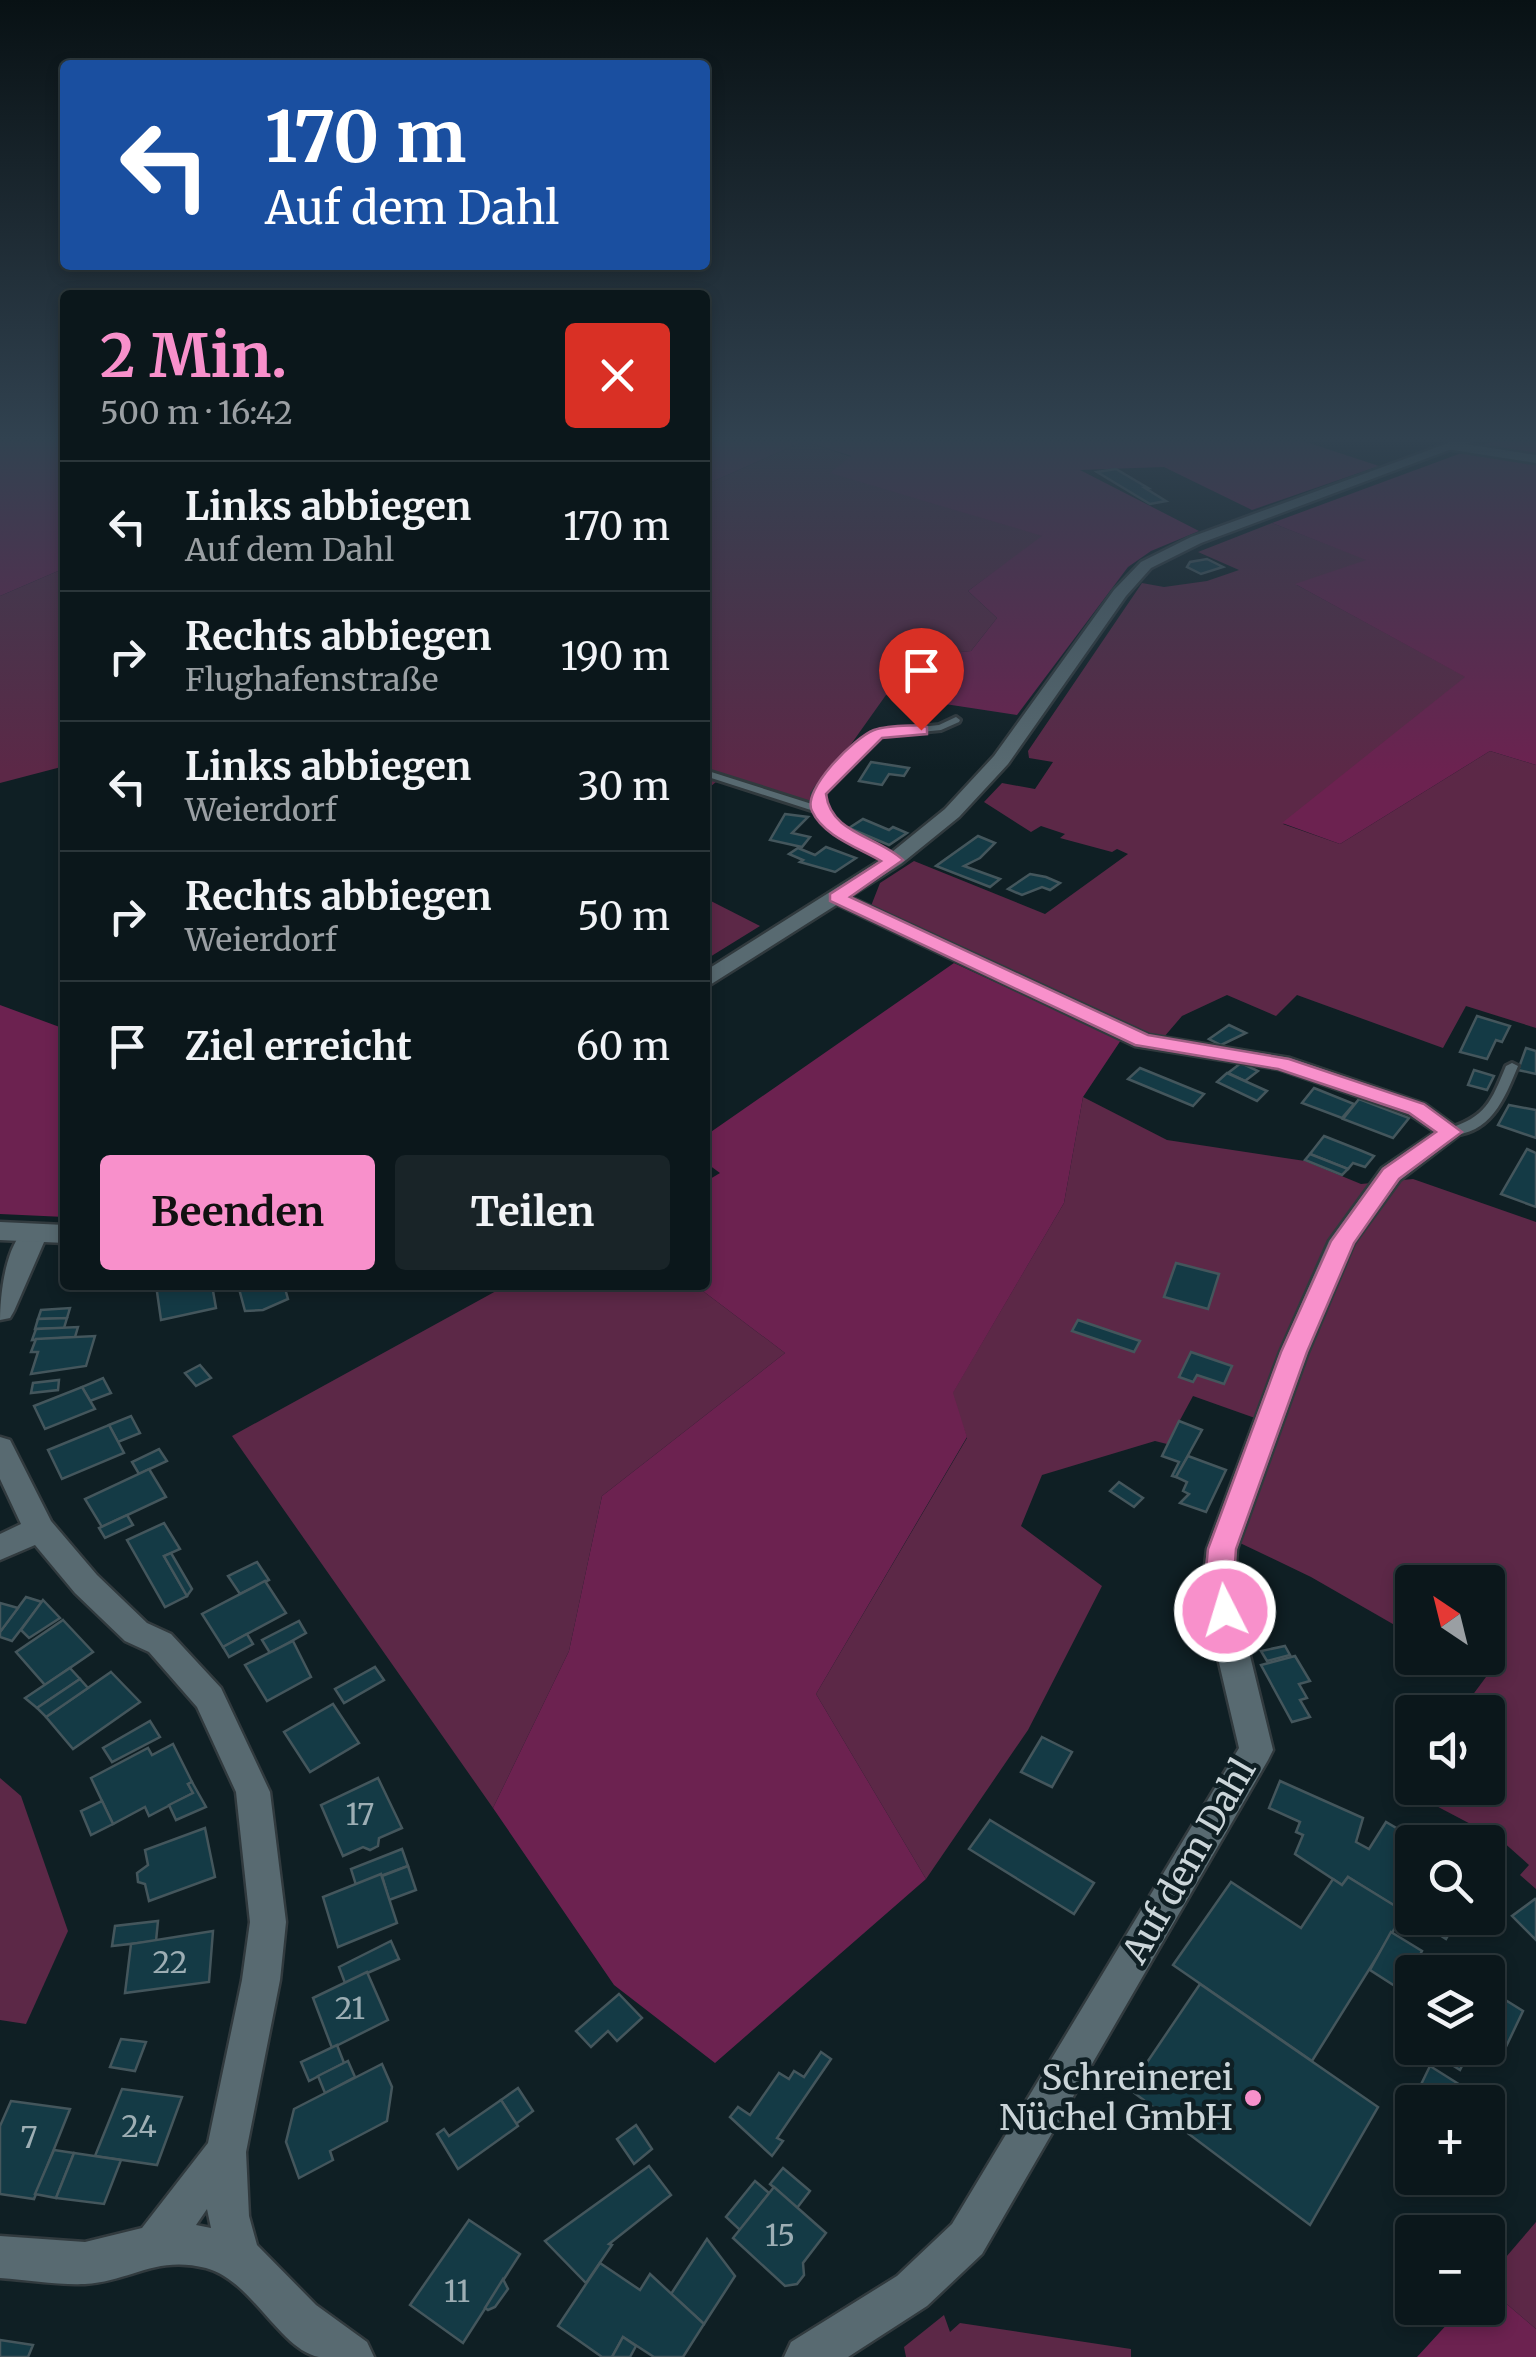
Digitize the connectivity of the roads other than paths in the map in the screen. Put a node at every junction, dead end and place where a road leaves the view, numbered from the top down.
1 (1171, 551) edge
2 (956, 720) dead end
3 (710, 775) edge
4 (820, 810) junction
5 (894, 860) junction
6 (836, 898) junction
7 (710, 978) edge
8 (1512, 1066) dead end
9 (1451, 1132) junction
10 (0, 1231) edge
11 (35, 1233) junction
12 (60, 1234) edge
13 (0, 1312) edge
14 (0, 1448) edge
15 (40, 1529) junction
16 (0, 1548) edge
17 (226, 2152) junction
18 (156, 2243) junction
19 (0, 2257) edge
20 (239, 2257) junction
21 (352, 2357) edge
22 (806, 2357) edge

1 - 5 street
2 - 4 lane
3 - 4 lane
4 - 5 lane
5 - 6 street
6 - 7 street
6 - 9 street
8 - 9 lane, Auf dem Dahl
9 - 22 street, Auf dem Dahl
10 - 11 street
11 - 12 street
11 - 13 street
14 - 15 street
15 - 16 street
15 - 17 street
17 - 18 street
17 - 20 street
18 - 19 street
18 - 20 street
20 - 21 street

